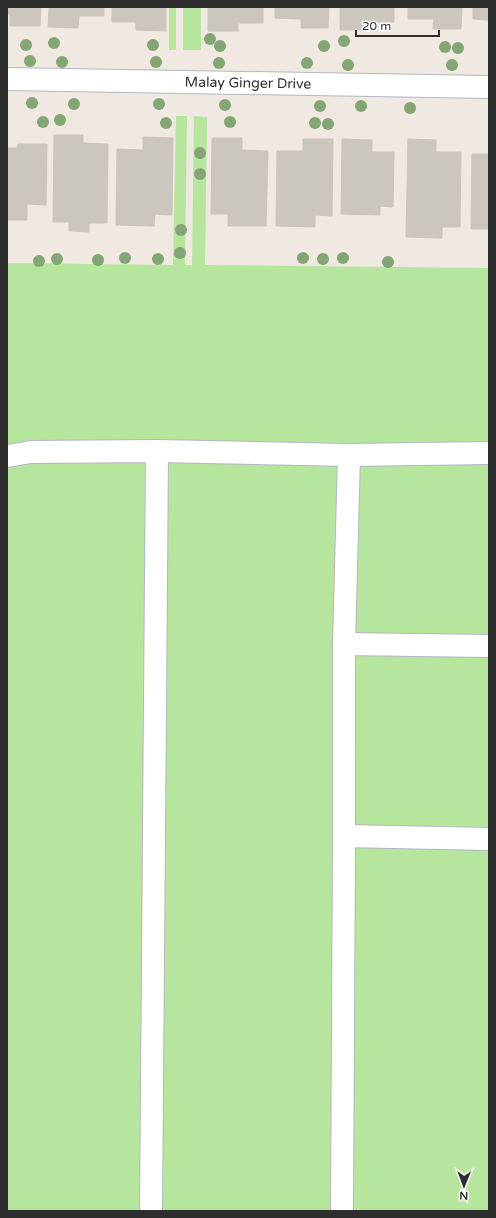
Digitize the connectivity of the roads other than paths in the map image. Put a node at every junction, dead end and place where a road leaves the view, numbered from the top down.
1 (7, 79) edge
2 (489, 87) edge
3 (157, 451) junction
4 (489, 453) edge
5 (349, 454) junction
6 (7, 456) edge
7 (344, 644) junction
8 (489, 646) edge
9 (344, 836) junction
10 (489, 839) edge
11 (151, 1211) edge
12 (342, 1211) edge

1 - 2 street, Malay Ginger Drive
3 - 5 street
3 - 6 street
3 - 11 street
4 - 5 street
5 - 7 street
7 - 8 street
7 - 9 street
9 - 10 street
9 - 12 street

